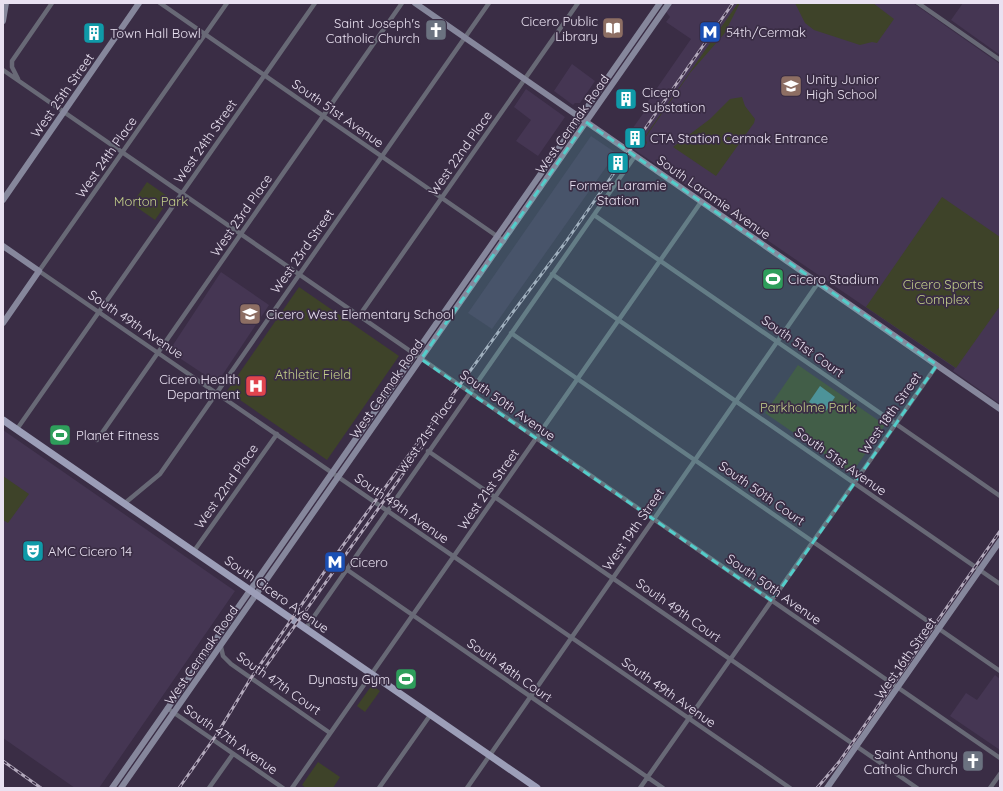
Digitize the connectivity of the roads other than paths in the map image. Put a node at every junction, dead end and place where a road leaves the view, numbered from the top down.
1 (6, 3) edge
2 (52, 3) edge
3 (139, 3) edge
4 (160, 3) edge
5 (227, 3) edge
6 (315, 3) edge
7 (402, 3) edge
8 (415, 3) edge
9 (489, 3) edge
10 (578, 3) edge
11 (660, 3) edge
12 (668, 3) edge
13 (918, 3) edge
14 (3, 21) edge
15 (205, 34) junction
16 (465, 38) junction
17 (1000, 60) edge
18 (3, 70) edge
19 (264, 75) junction
20 (525, 79) junction
21 (22, 84) junction
22 (64, 112) junction
23 (323, 116) junction
24 (580, 117) junction
25 (586, 122) junction
26 (122, 152) junction
27 (382, 156) junction
28 (635, 156) junction
29 (181, 194) junction
30 (442, 198) junction
31 (3, 200) edge
32 (701, 202) junction
33 (594, 215) junction
34 (241, 234) junction
35 (497, 236) junction
36 (504, 241) junction
37 (3, 246) edge
38 (660, 261) junction
39 (39, 271) junction
40 (552, 274) junction
41 (299, 275) junction
42 (818, 283) junction
43 (99, 311) junction
44 (359, 316) junction
45 (619, 320) junction
46 (3, 323) edge
47 (511, 333) junction
48 (777, 342) junction
49 (158, 352) junction
50 (414, 354) junction
51 (421, 359) junction
52 (937, 365) junction
53 (578, 379) junction
54 (469, 392) junction
55 (218, 393) junction
56 (736, 401) junction
57 (1000, 409) edge
58 (3, 420) edge
59 (896, 424) junction
60 (17, 429) junction
61 (276, 434) junction
62 (536, 438) junction
63 (97, 440) dead end
64 (428, 451) junction
65 (695, 460) junction
66 (332, 473) junction
67 (338, 477) junction
68 (854, 483) junction
69 (1000, 496) edge
70 (495, 497) junction
71 (125, 503) junction
72 (386, 511) junction
73 (654, 519) junction
74 (1000, 541) edge
75 (813, 542) junction
76 (194, 551) junction
77 (454, 557) junction
78 (346, 569) junction
79 (980, 570) junction
80 (613, 578) junction
81 (1000, 584) edge
82 (250, 590) junction
83 (257, 594) junction
84 (772, 601) junction
85 (413, 616) junction
86 (306, 628) junction
87 (939, 629) junction
88 (571, 638) junction
89 (221, 647) junction
90 (730, 660) junction
91 (1000, 671) edge
92 (372, 674) junction
93 (897, 688) junction
94 (530, 697) junction
95 (167, 708) junction
96 (174, 713) junction
97 (431, 714) junction
98 (689, 719) junction
99 (330, 733) junction
100 (856, 746) junction
101 (233, 754) junction
102 (490, 755) junction
103 (1000, 758) edge
104 (1000, 774) edge
105 (648, 778) junction
106 (112, 788) edge
107 (121, 788) edge
108 (210, 788) edge
109 (283, 788) edge
110 (292, 788) edge
111 (380, 788) edge
112 (466, 788) edge
113 (537, 788) edge
114 (640, 788) edge
115 (663, 788) edge
116 (790, 788) edge
117 (827, 788) edge
118 (917, 788) edge
119 (990, 788) edge

1 - 14 main road
2 - 21 street
3 - 22 main road, West 25th Street
4 - 15 street, South 51st Avenue
5 - 15 street, West 24th Place
6 - 19 street, West 24th Street
7 - 23 street, West 23rd Place
8 - 16 main road, South Laramie Avenue
9 - 16 street, West 23rd Street
10 - 20 street, West 22nd Place
11 - 24 main road, West Cermak Road
12 - 25 main road, West Cermak Road
13 - 17 street
15 - 19 street, South 51st Avenue
15 - 26 street, West 24th Place
16 - 20 main road, South Laramie Avenue
16 - 27 street, West 23rd Street
18 - 21 street, South 50th Avenue
19 - 23 street, South 51st Avenue
19 - 29 street, West 24th Street
20 - 24 main road, South Laramie Avenue
20 - 30 street, West 22nd Place
21 - 22 street, South 50th Avenue
22 - 26 street, South 50th Avenue
22 - 31 main road, West 25th Street
23 - 27 street, South 51st Avenue
23 - 34 street, West 23rd Place
24 - 25 main road, South Laramie Avenue
24 - 35 main road, West Cermak Road
25 - 28 main road, South Laramie Avenue
25 - 36 main road, West Cermak Road
26 - 29 street, South 50th Avenue
26 - 39 street, West 24th Place
27 - 30 street, South 51st Avenue
27 - 41 street, West 23rd Street
28 - 32 main road, South Laramie Avenue
28 - 33 street, West 21st Place
29 - 34 street, South 50th Avenue
29 - 43 street, West 24th Street
30 - 35 street, South 51st Avenue
30 - 44 street, West 22nd Place
32 - 38 street, West 21st Street
32 - 42 main road, South Laramie Avenue
33 - 38 street, South 51st Court
33 - 40 street, West 21st Place
34 - 41 street, South 50th Avenue
34 - 49 street, West 23rd Place
35 - 36 street, South 51st Avenue
35 - 50 main road, West Cermak Road
36 - 51 main road, West Cermak Road
37 - 39 main road, South 49th Avenue
38 - 45 street, West 21st Street
38 - 48 street, South 51st Court
39 - 43 street, South 49th Avenue
39 - 46 main road, West 24th Place
40 - 45 street, South 51st Avenue
40 - 47 street, West 21st Place
41 - 44 street, South 50th Avenue
41 - 55 street, West 23rd Street
42 - 48 street, West 19th Street
42 - 52 main road, South Laramie Avenue
43 - 49 street, South 49th Avenue
43 - 60 street, West 24th Street
44 - 50 street, South 50th Avenue
45 - 53 street, West 21st Street
45 - 56 street, South 51st Avenue
47 - 53 street, South 50th Court
47 - 54 street, West 21st Place
48 - 56 street, West 19th Street
48 - 59 street, South 51st Court
49 - 55 street, South 49th Avenue
49 - 63 street, West 23rd Place
50 - 51 street, South 50th Avenue
50 - 66 main road, West Cermak Road
51 - 54 street, South 50th Avenue
51 - 67 main road, West Cermak Road
52 - 57 main road, South Laramie Avenue
52 - 59 street, West 18th Street
53 - 62 street, West 21st Street
53 - 65 street, South 50th Court
54 - 62 street, South 50th Avenue
54 - 64 street, West 21st Place
55 - 61 street, South 49th Avenue
55 - 71 street, West 23rd Street
56 - 65 street, West 19th Street
56 - 68 street, South 51st Avenue
58 - 60 main road, South Cicero Avenue
59 - 68 street, West 18th Street
59 - 69 street, South 51st Court
60 - 71 main road, South Cicero Avenue
61 - 66 street, South 49th Avenue
61 - 76 street, West 22nd Place
62 - 70 street, West 21st Street
62 - 73 street, South 50th Avenue
64 - 70 street, South 49th Court
64 - 72 street, West 21st Place
65 - 73 street, West 19th Street
65 - 75 street, South 50th Court
66 - 67 street, South 49th Avenue
66 - 82 main road, West Cermak Road
67 - 72 street, South 49th Avenue
67 - 83 main road, West Cermak Road
68 - 75 street, West 18th Street
68 - 79 street, South 51st Avenue
70 - 77 street, West 21st Street
70 - 80 street, South 49th Court
71 - 76 main road, South Cicero Avenue
72 - 77 street, South 49th Avenue
72 - 78 street, West 21st Place
73 - 80 street, West 19th Street
73 - 84 street, South 50th Avenue
74 - 79 main road, West 16th Street
75 - 84 street, West 18th Street
75 - 87 street, South 50th Court
76 - 82 main road, South Cicero Avenue
77 - 85 street, West 21st Street
77 - 88 street, South 49th Avenue
78 - 85 street, South 48th Court
78 - 86 street, West 21st Place
79 - 81 street, South 51st Avenue
79 - 87 main road, West 16th Street
80 - 88 street, West 19th Street
80 - 90 street, South 49th Court
82 - 83 main road, South Cicero Avenue
82 - 95 main road, West Cermak Road
83 - 86 main road, South Cicero Avenue
83 - 89 main road, West Cermak Road
84 - 90 street, West 18th Street
84 - 93 street, South 50th Avenue
85 - 92 street, West 21st Street
85 - 94 street, South 48th Court
86 - 92 main road, South Cicero Avenue
87 - 91 street, South 50th Court
87 - 93 main road, West 16th Street
88 - 94 street, West 19th Street
88 - 98 street, South 49th Avenue
89 - 96 main road, West Cermak Road
89 - 99 street, South 47th Court
90 - 98 street, West 18th Street
90 - 100 street, South 49th Court
92 - 97 main road, South Cicero Avenue
92 - 99 street, West 21st Street
93 - 100 main road, West 16th Street
93 - 103 street, South 50th Avenue
94 - 102 street, West 19th Street
94 - 105 street, South 48th Court
95 - 96 street, South 47th Avenue
95 - 106 main road, West Cermak Road
96 - 101 street, South 47th Avenue
96 - 107 main road, West Cermak Road
97 - 102 main road, South Cicero Avenue
97 - 111 street
98 - 105 street, West 18th Street
98 - 116 street, South 49th Avenue
99 - 110 street, West 21st Street
100 - 117 main road, West 16th Street
100 - 118 street, South 49th Court
101 - 108 street
101 - 109 street, South 47th Avenue
102 - 112 street, West 19th Street
102 - 113 main road, South Cicero Avenue
104 - 119 street
105 - 114 street, West 18th Street
105 - 115 street, South 48th Court

